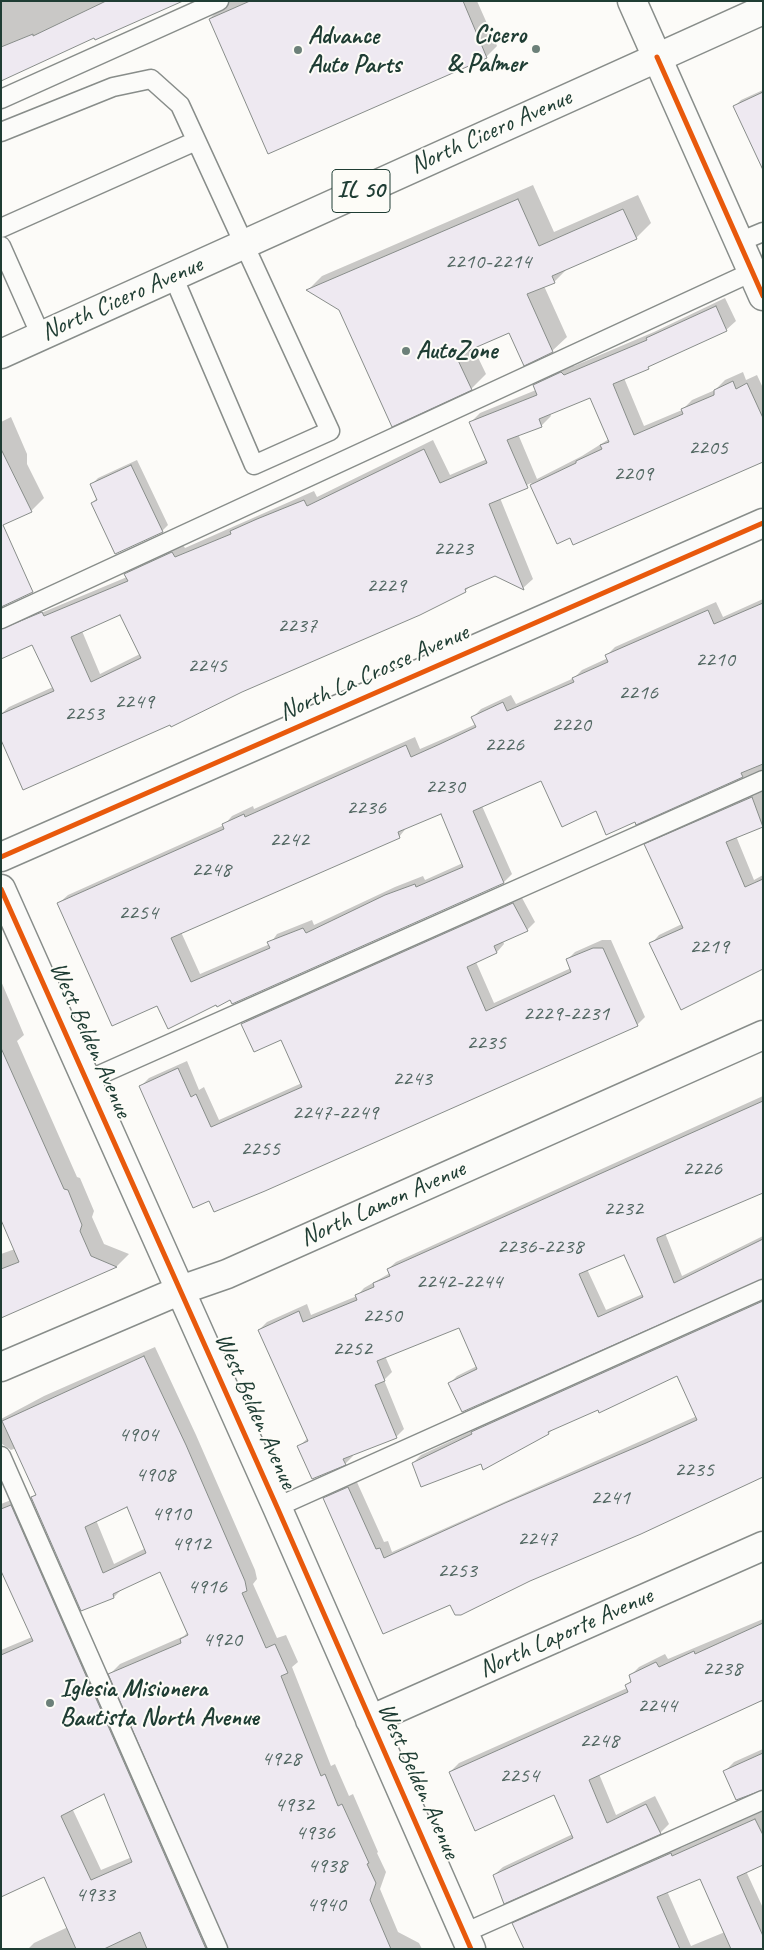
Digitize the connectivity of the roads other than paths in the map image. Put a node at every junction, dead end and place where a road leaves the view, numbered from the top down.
1 (218, 1) edge
2 (632, 1) edge
3 (763, 10) edge
4 (657, 58) junction
5 (1, 99) edge
6 (1, 132) edge
7 (196, 141) junction
8 (1, 228) edge
9 (751, 237) edge
10 (243, 244) junction
11 (1, 246) edge
12 (173, 276) junction
13 (760, 287) edge
14 (41, 336) junction
15 (1, 354) edge
16 (763, 523) edge
17 (1, 619) edge
18 (763, 780) edge
19 (1, 857) edge
20 (1, 889) edge
21 (763, 1035) edge
22 (88, 1080) junction
23 (763, 1289) edge
24 (181, 1290) junction
25 (1, 1367) edge
26 (1, 1456) edge
27 (277, 1507) junction
28 (763, 1546) edge
29 (370, 1720) junction
30 (763, 1800) edge
31 (468, 1941) edge
32 (218, 1949) edge

1 - 5 lane
2 - 4 street
3 - 4 street, North Cicero Avenue / IL 50
4 - 9 street
4 - 10 street, North Cicero Avenue / IL 50
6 - 7 lane
7 - 8 lane
7 - 10 lane
9 - 13 street
10 - 12 street, North Cicero Avenue / IL 50
10 - 12 lane
11 - 14 lane
12 - 14 street, North Cicero Avenue / IL 50
13 - 17 lane
14 - 15 street, North Cicero Avenue / IL 50
16 - 19 street, North La Crosse Avenue
18 - 22 lane
20 - 22 street, West Belden Avenue
21 - 24 street, North Lamon Avenue
22 - 24 street, West Belden Avenue
23 - 27 lane
24 - 25 street, North Lamon Avenue
24 - 27 street, West Belden Avenue
26 - 32 lane
27 - 29 street, West Belden Avenue
28 - 29 street, North Laporte Avenue
29 - 31 street, West Belden Avenue
30 - 31 lane

